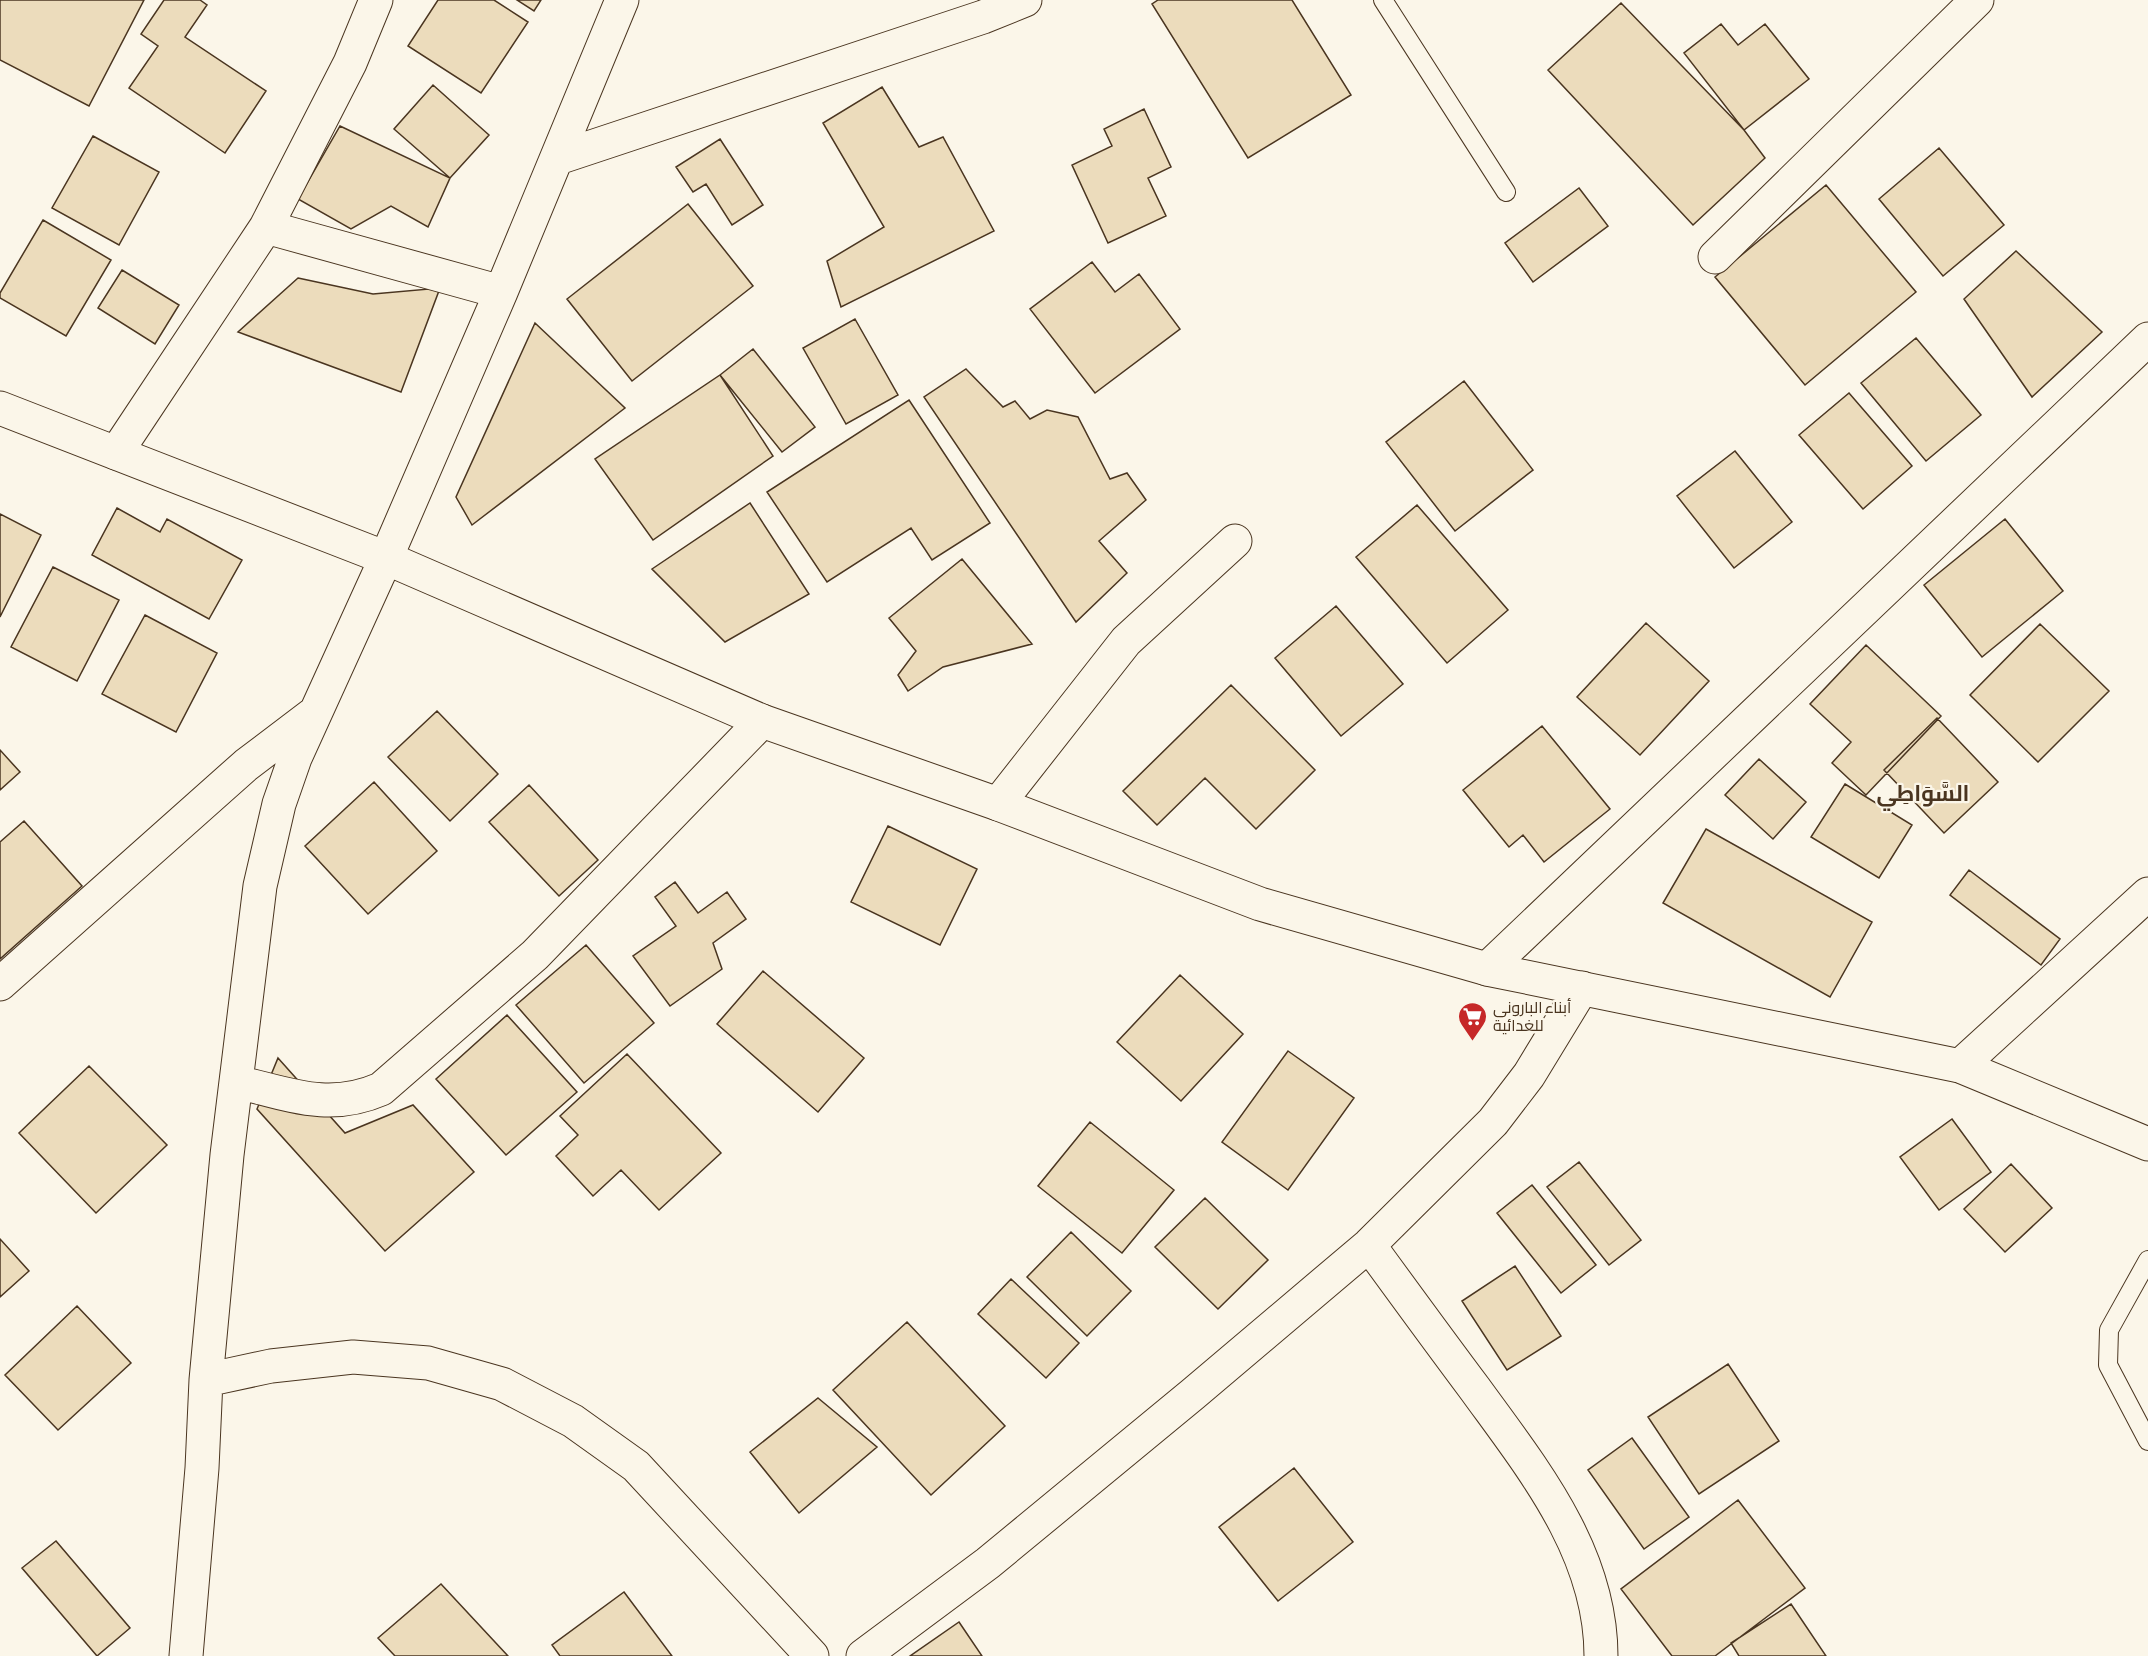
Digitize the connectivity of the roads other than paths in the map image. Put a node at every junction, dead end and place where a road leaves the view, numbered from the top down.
1 (376, 0) edge
2 (622, 0) edge
3 (1025, 0) edge
4 (1383, 0) edge
5 (1977, 0) edge
6 (558, 158) junction
7 (1506, 192) dead end
8 (266, 227) junction
9 (1715, 257) dead end
10 (501, 292) junction
11 (2148, 339) edge
12 (0, 408) edge
13 (116, 453) junction
14 (1235, 541) dead end
15 (386, 558) junction
16 (314, 714) junction
17 (762, 721) junction
18 (998, 804) junction
19 (2148, 894) edge
20 (1487, 969) junction
21 (0, 984) edge
22 (1582, 988) junction
23 (1960, 1066) junction
24 (237, 1082) junction
25 (2148, 1144) edge
26 (1369, 1245) junction
27 (2148, 1260) edge
28 (206, 1380) junction
29 (2148, 1441) edge
30 (186, 1656) edge
31 (812, 1656) edge
32 (863, 1656) edge
33 (1601, 1656) edge

1 - 8 street
2 - 6 street
3 - 6 street
4 - 7 lane
5 - 9 street
6 - 10 street
8 - 10 street
8 - 13 street
10 - 15 street
11 - 20 street
12 - 13 street
13 - 15 street
14 - 18 street
15 - 16 street
15 - 17 street
16 - 21 street
16 - 24 street
17 - 18 street
17 - 24 street
18 - 20 street
19 - 23 street
20 - 22 street
22 - 23 street
22 - 26 street
23 - 25 street
24 - 28 street
26 - 32 street
26 - 33 street
27 - 29 lane
28 - 30 street
28 - 31 street

